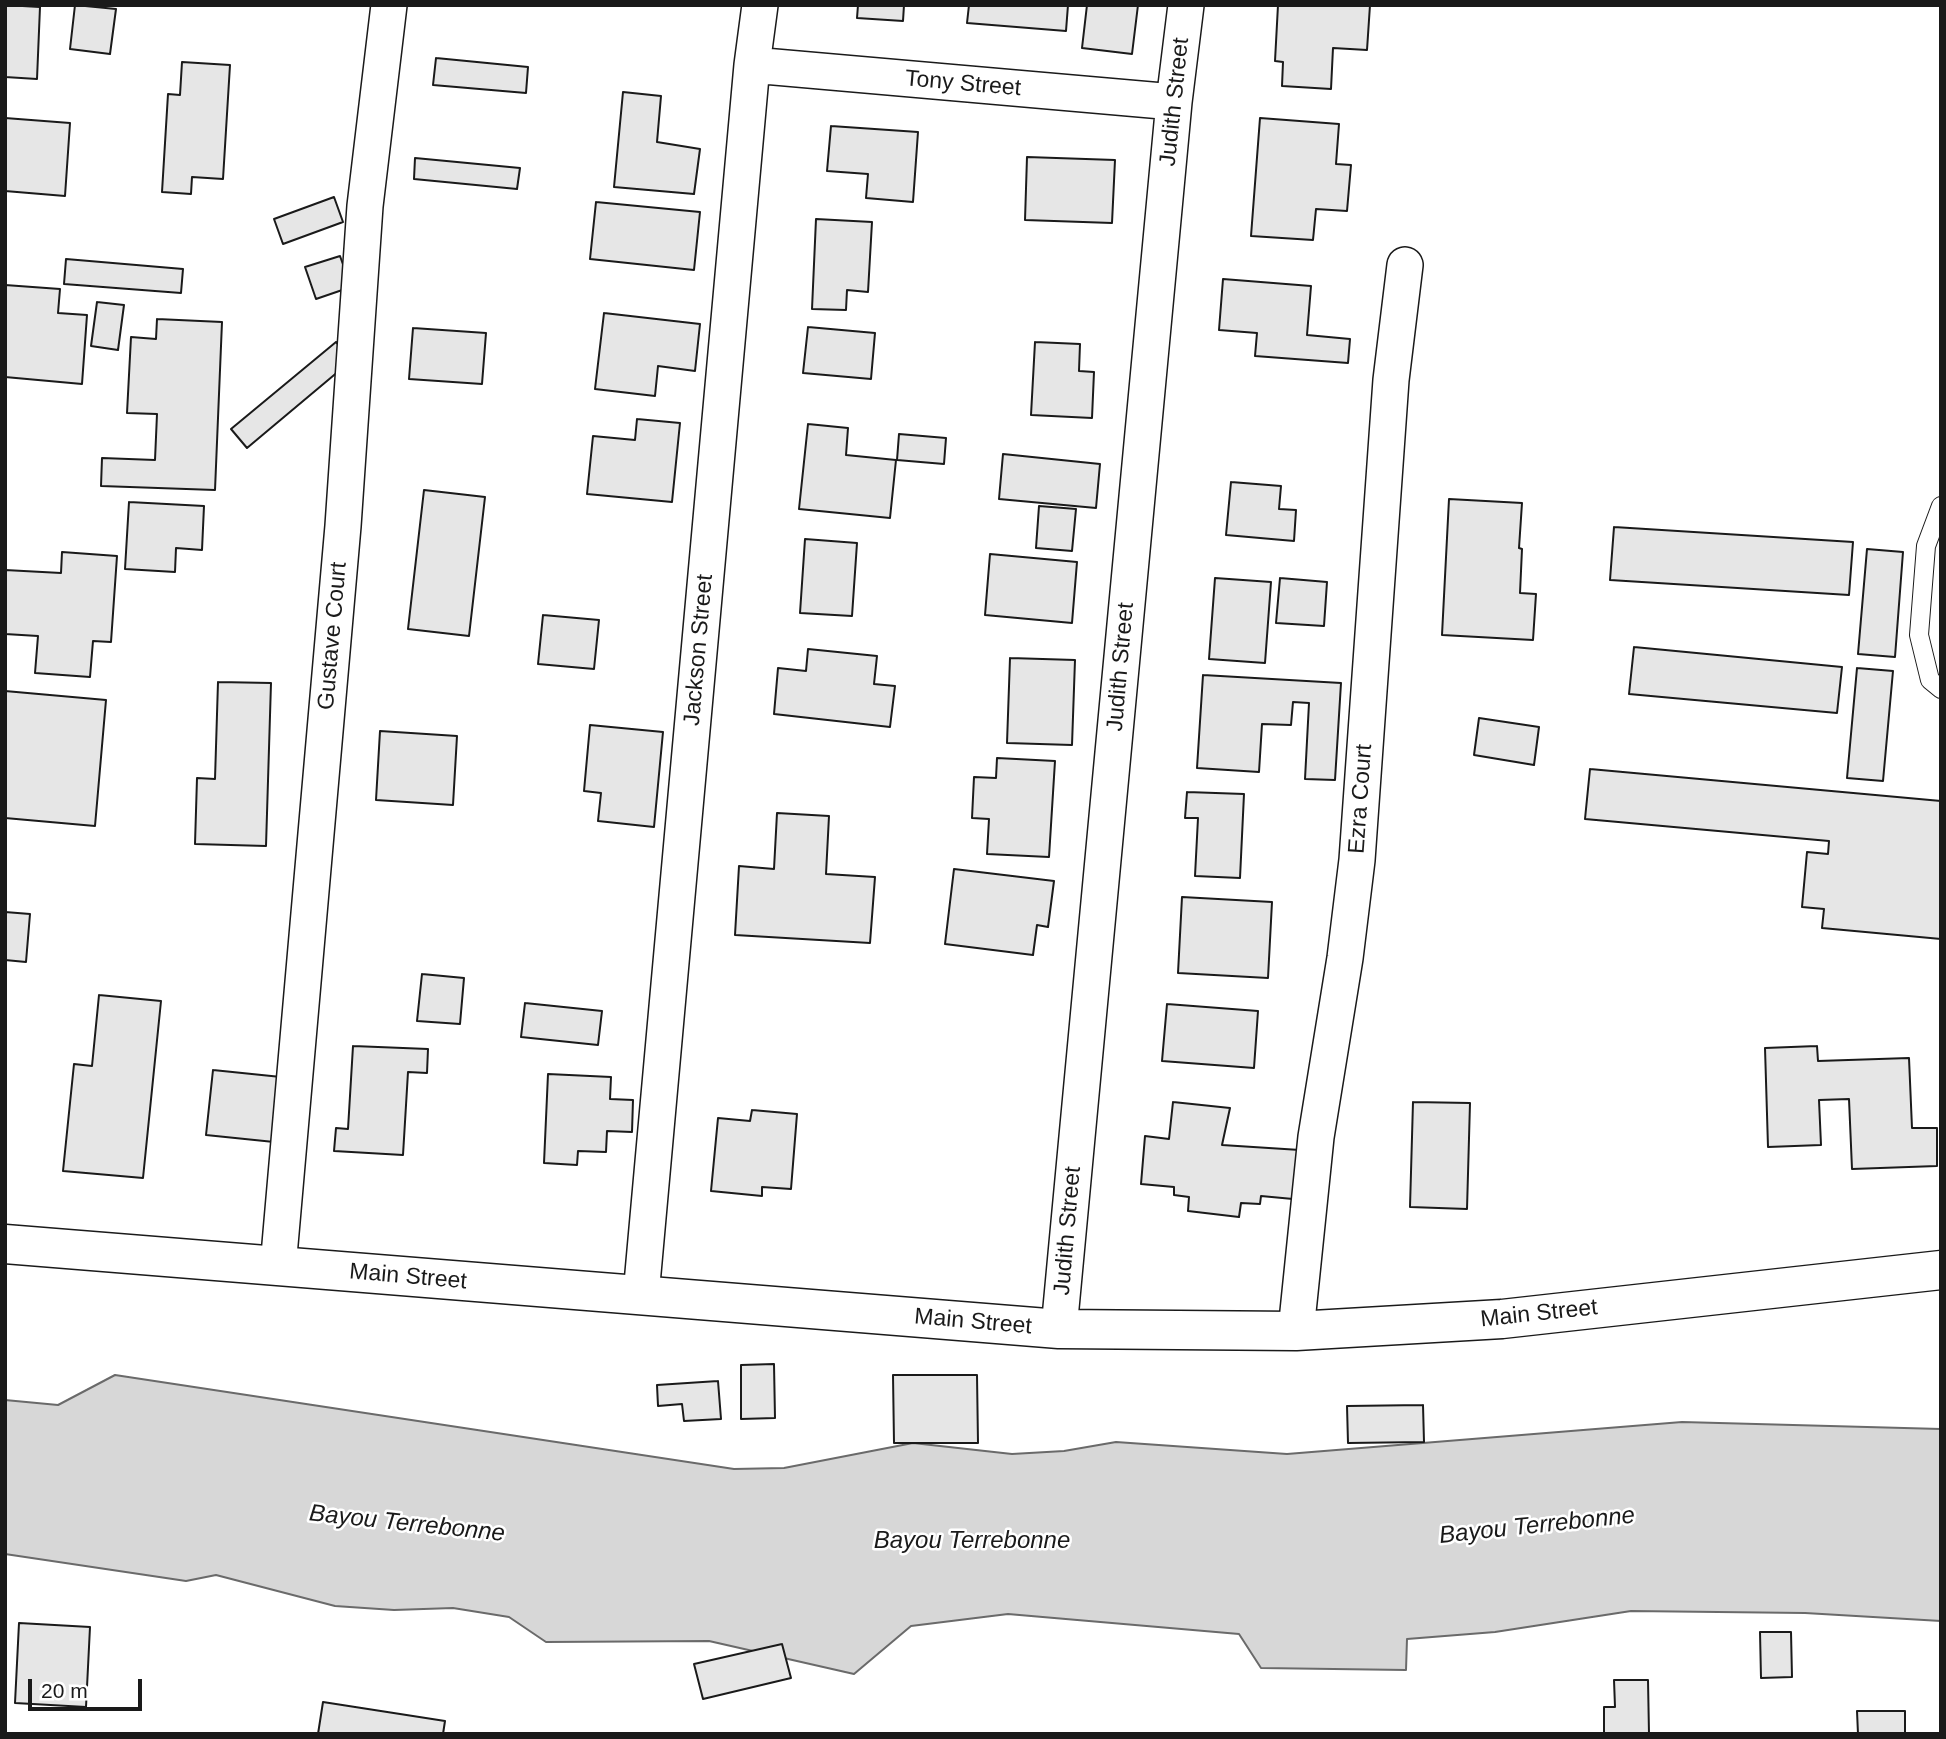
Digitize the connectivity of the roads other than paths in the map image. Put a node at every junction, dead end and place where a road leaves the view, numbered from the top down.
1 (389, 5) edge
2 (760, 5) edge
3 (1186, 5) edge
4 (752, 65) junction
5 (1174, 102) junction
6 (1405, 265) dead end
7 (1941, 506) edge
8 (1941, 689) edge
9 (5, 1244) edge
10 (278, 1267) junction
11 (1941, 1270) edge
12 (641, 1295) junction
13 (1059, 1329) junction
14 (1296, 1331) junction

1 - 10 street, Gustave Court
2 - 4 street, Jackson Street
3 - 5 street, Judith Street
4 - 5 street, Tony Street
4 - 12 street, Jackson Street
5 - 13 street, Judith Street
6 - 14 street, Ezra Court
7 - 8 lane
9 - 10 main road, Main Street
10 - 12 main road, Main Street
11 - 14 main road, Main Street
12 - 13 main road, Main Street
13 - 14 main road, Main Street

